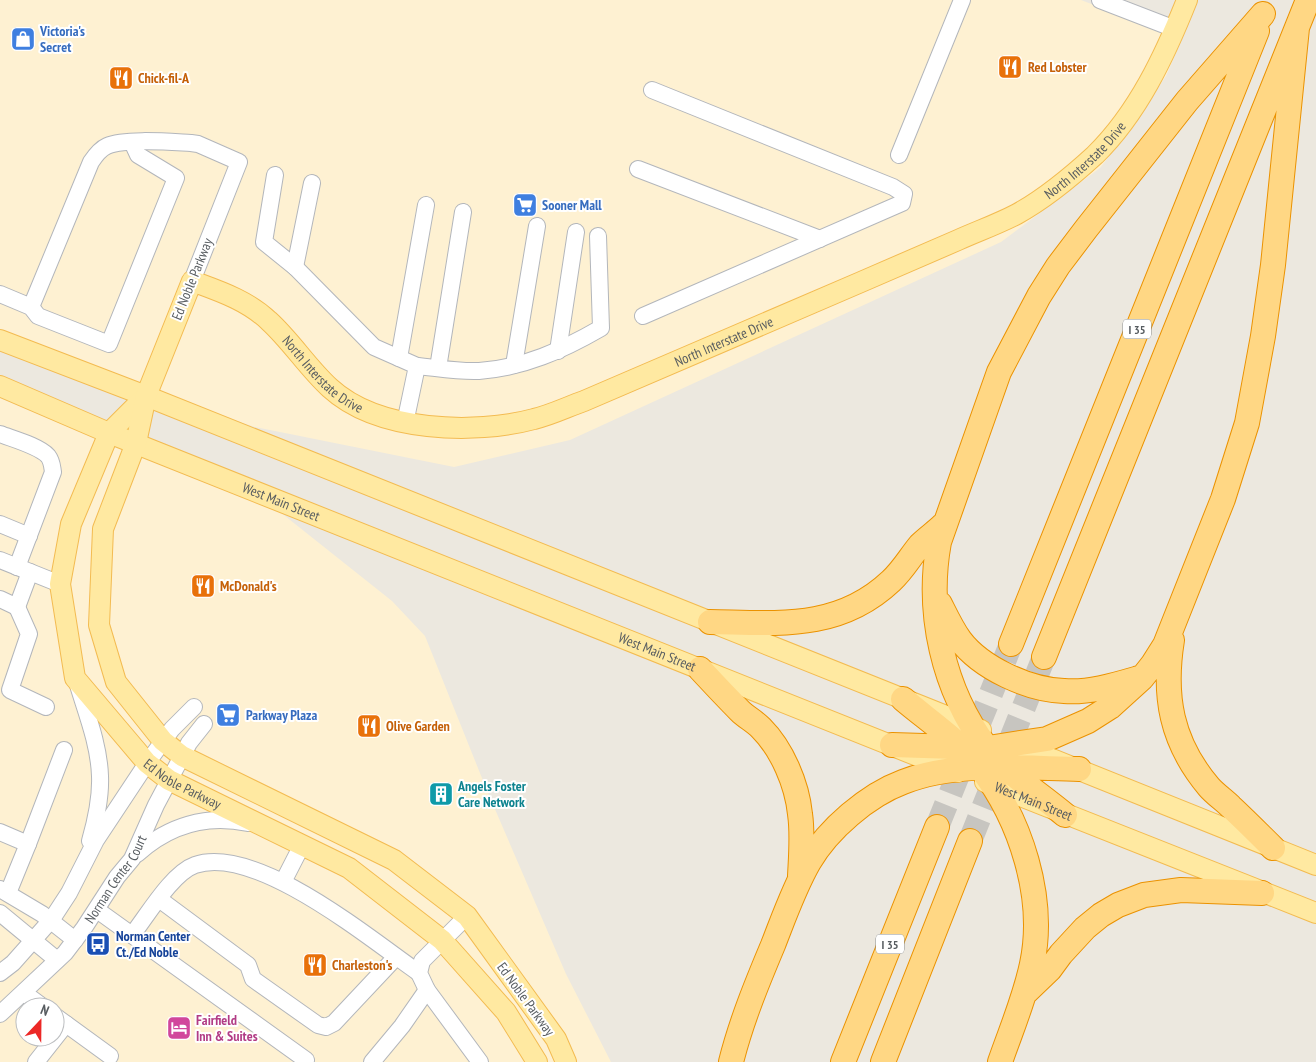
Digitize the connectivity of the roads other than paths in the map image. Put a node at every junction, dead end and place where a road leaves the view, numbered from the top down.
1 (962, 0) edge
2 (1100, 0) edge
3 (1187, 0) edge
4 (1308, 0) edge
5 (1266, 7) edge
6 (1297, 28) junction
7 (1175, 29) junction
8 (652, 90) dead end
9 (132, 142) junction
10 (899, 155) dead end
11 (638, 169) dead end
12 (275, 175) dead end
13 (312, 183) dead end
14 (426, 205) dead end
15 (463, 212) dead end
16 (537, 226) dead end
17 (576, 232) dead end
18 (598, 236) dead end
19 (820, 239) junction
20 (295, 267) junction
21 (192, 281) junction
22 (0, 294) edge
23 (31, 307) junction
24 (643, 316) dead end
25 (0, 340) edge
26 (558, 351) junction
27 (399, 358) junction
28 (514, 365) junction
29 (417, 366) junction
30 (438, 368) junction
31 (1, 388) edge
32 (146, 396) junction
33 (405, 423) junction
34 (109, 432) junction
35 (0, 434) edge
36 (136, 443) junction
37 (0, 524) edge
38 (944, 525) junction
39 (29, 536) junction
40 (0, 560) edge
41 (24, 570) junction
42 (60, 584) junction
43 (934, 591) junction
44 (0, 599) edge
45 (17, 607) junction
46 (710, 622) junction
47 (1175, 622) junction
48 (1011, 644) tunnel mouth
49 (1044, 657) tunnel mouth
50 (700, 669) junction
51 (75, 678) junction
52 (1142, 678) junction
53 (903, 699) junction
54 (46, 707) dead end
55 (194, 707) dead end
56 (204, 724) dead end
57 (975, 728) junction
58 (162, 741) junction
59 (1015, 744) junction
60 (892, 745) junction
61 (960, 747) junction
62 (64, 750) dead end
63 (182, 756) junction
64 (147, 762) junction
65 (986, 767) junction
66 (1008, 768) junction
67 (1079, 769) junction
68 (955, 770) junction
69 (169, 780) junction
70 (1065, 815) junction
71 (266, 827) junction
72 (937, 827) tunnel mouth
73 (0, 832) edge
74 (970, 841) tunnel mouth
75 (28, 844) junction
76 (302, 845) junction
77 (1272, 848) junction
78 (132, 859) junction
79 (1316, 865) edge
80 (83, 866) junction
81 (800, 881) junction
82 (283, 882) junction
83 (4, 891) edge
84 (1262, 893) junction
85 (159, 899) junction
86 (97, 910) junction
87 (0, 913) edge
88 (1316, 913) edge
89 (467, 916) junction
90 (50, 921) junction
91 (132, 935) junction
92 (33, 940) junction
93 (75, 940) junction
94 (442, 940) junction
95 (396, 957) junction
96 (57, 960) junction
97 (0, 973) edge
98 (419, 973) junction
99 (427, 990) junction
100 (24, 993) junction
101 (1025, 993) junction
102 (29, 997) edge
103 (0, 1014) edge
104 (65, 1024) edge
105 (45, 1047) edge
106 (110, 1056) dead end
107 (306, 1060) dead end
108 (36, 1062) edge
109 (372, 1062) edge
110 (480, 1062) edge
111 (537, 1062) edge
112 (566, 1062) edge
113 (731, 1062) edge
114 (843, 1062) edge
115 (883, 1062) edge
116 (1000, 1062) edge

1 - 10 street
2 - 7 street
3 - 7 main road, North Interstate Drive
4 - 6 highway, I 35
5 - 38 highway
5 - 48 highway, I 35
6 - 47 highway
6 - 49 highway, I 35
7 - 33 main road, North Interstate Drive
8 - 19 street
9 - 21 street, Ed Noble Parkway
9 - 23 street
9 - 23 street
11 - 19 street
12 - 20 street
13 - 20 street
14 - 27 street
15 - 30 street
16 - 28 street
17 - 26 street
18 - 26 street
19 - 24 street
20 - 27 street
21 - 32 main road, Ed Noble Parkway
21 - 33 main road, North Interstate Drive
22 - 23 street
25 - 32 main road
26 - 28 street
27 - 29 street
28 - 30 street
29 - 30 street
29 - 33 street
31 - 34 main road, West Main Street
32 - 34 main road, Ed Noble Parkway
32 - 36 main road, Ed Noble Parkway
32 - 46 main road
34 - 36 main road, West Main Street
34 - 42 main road, Ed Noble Parkway
35 - 39 street
36 - 50 main road, West Main Street
36 - 58 main road, Ed Noble Parkway
37 - 39 street
38 - 43 highway
38 - 46 highway
39 - 41 street
40 - 41 street
41 - 42 street
41 - 45 street
42 - 51 main road, Ed Noble Parkway
43 - 52 highway
43 - 57 highway
44 - 45 street
45 - 54 street
46 - 53 main road
47 - 52 highway
47 - 77 highway
50 - 60 main road, West Main Street
50 - 81 highway
51 - 64 main road, Ed Noble Parkway
51 - 80 street
52 - 59 highway
53 - 57 main road
53 - 61 highway
55 - 58 street
56 - 63 street, Norman Center Court
57 - 59 main road
57 - 65 highway
58 - 63 main road, Ed Noble Parkway
58 - 64 street
59 - 65 highway
59 - 67 main road
60 - 61 highway
60 - 68 main road, West Main Street
61 - 65 highway
62 - 75 street
63 - 69 street, Norman Center Court
63 - 89 main road, Ed Noble Parkway
64 - 69 main road, Ed Noble Parkway
64 - 80 street
65 - 66 highway
65 - 68 highway
65 - 70 main road, West Main Street
65 - 101 highway
66 - 67 highway
66 - 70 highway
67 - 77 main road
68 - 81 highway
69 - 71 main road, Ed Noble Parkway
69 - 78 street, Norman Center Court
70 - 84 main road, West Main Street
71 - 76 main road, Ed Noble Parkway
71 - 78 street
72 - 114 highway, I 35
73 - 75 street
74 - 115 highway, I 35
75 - 83 street
76 - 82 street
76 - 94 main road, Ed Noble Parkway
77 - 79 main road
78 - 86 street, Norman Center Court
80 - 90 street
81 - 113 highway
82 - 85 street
82 - 95 street
83 - 90 street
84 - 88 main road, West Main Street
84 - 101 highway
85 - 91 street
85 - 95 street
86 - 91 street
86 - 93 street, Norman Center Court
87 - 92 street
89 - 94 street
89 - 112 main road, Ed Noble Parkway
90 - 92 street
90 - 93 street
91 - 107 street
92 - 96 street
92 - 97 street
93 - 96 street, Norman Center Court
94 - 98 street
94 - 111 main road, Ed Noble Parkway
95 - 98 street
96 - 100 street, Norman Center Court
98 - 99 street
99 - 109 street
99 - 110 street
100 - 102 street
100 - 103 street, Norman Center Court
101 - 116 highway
104 - 106 street
105 - 108 street

